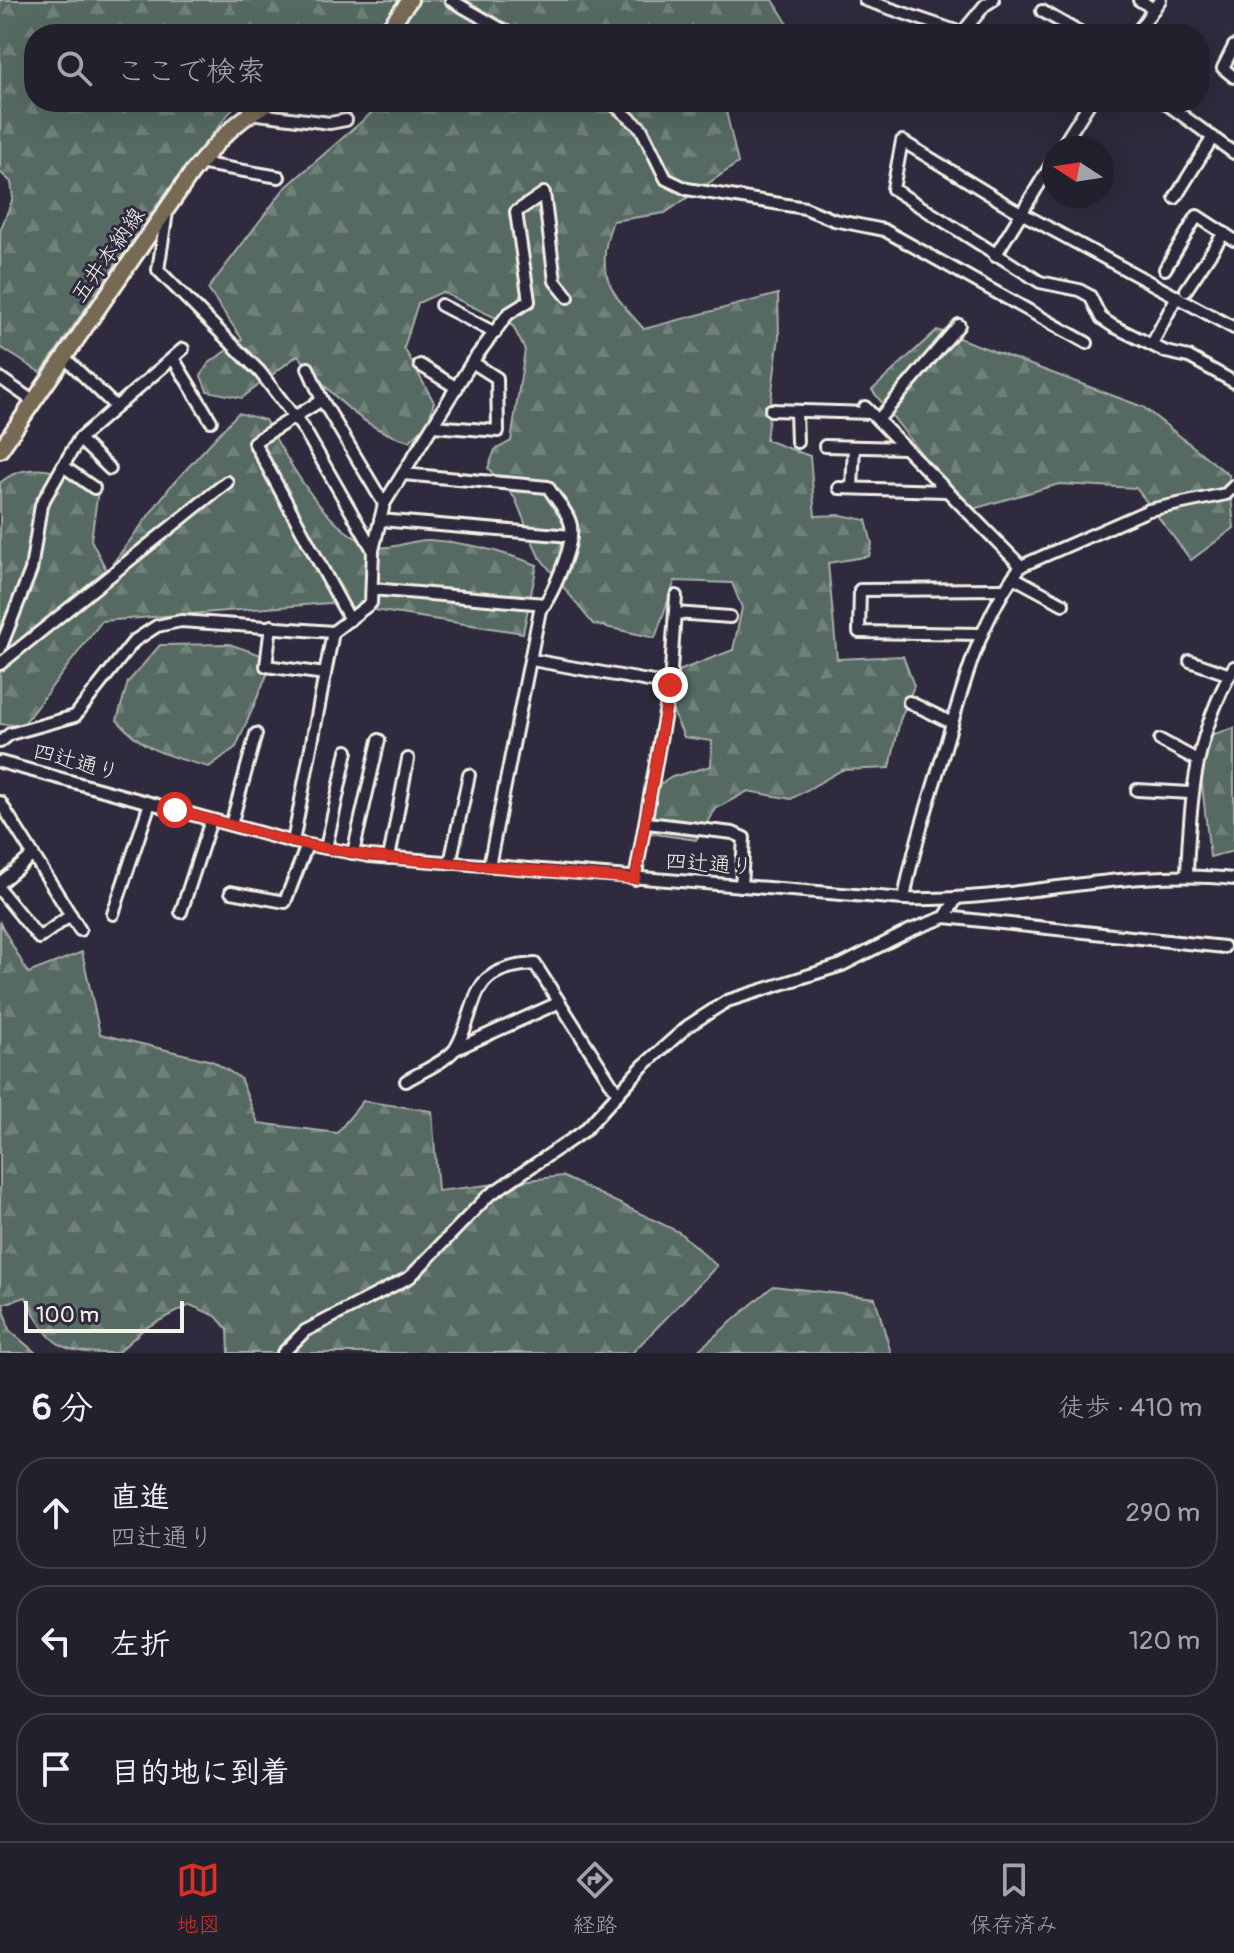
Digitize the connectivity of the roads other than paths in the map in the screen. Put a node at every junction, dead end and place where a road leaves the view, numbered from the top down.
1 (410, 0) edge
2 (451, 0) edge
3 (1139, 0) edge
4 (870, 1) edge
5 (987, 2) edge
6 (1157, 4) edge
7 (1042, 11) dead end
8 (392, 24) edge
9 (493, 24) edge
10 (936, 24) edge
11 (969, 24) edge
12 (1065, 24) edge
13 (1143, 24) edge
14 (1234, 46) edge
15 (1234, 77) edge
16 (246, 112) edge
17 (271, 112) edge
18 (623, 112) edge
19 (1084, 112) edge
20 (1178, 112) edge
21 (346, 120) dead end
22 (1069, 136) edge
23 (1213, 137) junction
24 (1234, 153) edge
25 (199, 163) junction
26 (279, 177) dead end
27 (1042, 180) edge
28 (1175, 198) dead end
29 (168, 207) junction
30 (1022, 212) junction
31 (1224, 233) junction
32 (1234, 240) edge
33 (995, 256) junction
34 (1165, 269) dead end
35 (1182, 293) junction
36 (568, 297) dead end
37 (441, 305) dead end
38 (959, 325) dead end
39 (1234, 328) edge
40 (495, 333) junction
41 (1087, 343) dead end
42 (1152, 344) junction
43 (183, 349) dead end
44 (64, 357) junction
45 (173, 358) junction
46 (472, 362) junction
47 (420, 365) dead end
48 (308, 368) dead end
49 (0, 378) edge
50 (1234, 382) edge
51 (457, 388) junction
52 (322, 400) junction
53 (33, 401) junction
54 (116, 407) junction
55 (771, 410) dead end
56 (796, 411) junction
57 (871, 413) junction
58 (292, 417) junction
59 (211, 421) dead end
60 (433, 426) junction
61 (79, 439) junction
62 (2, 442) edge
63 (797, 442) dead end
64 (825, 446) dead end
65 (854, 447) junction
66 (905, 448) junction
67 (63, 466) junction
68 (110, 469) dead end
69 (403, 474) junction
70 (227, 482) dead end
71 (1234, 486) edge
72 (94, 488) dead end
73 (839, 488) dead end
74 (852, 488) junction
75 (946, 491) junction
76 (384, 504) junction
77 (380, 520) junction
78 (571, 536) junction
79 (373, 550) junction
80 (1021, 566) junction
81 (1013, 577) junction
82 (372, 589) junction
83 (1004, 589) junction
84 (676, 596) dead end
85 (545, 604) junction
86 (1063, 604) dead end
87 (675, 613) junction
88 (730, 617) dead end
89 (350, 620) junction
90 (271, 626) junction
91 (333, 632) junction
92 (980, 634) junction
93 (0, 649) edge
94 (532, 660) junction
95 (1190, 661) dead end
96 (0, 664) edge
97 (1232, 671) edge
98 (325, 674) junction
99 (670, 685) junction
100 (909, 702) dead end
101 (952, 723) junction
102 (256, 734) dead end
103 (379, 740) dead end
104 (1160, 740) dead end
105 (0, 742) edge
106 (347, 751) dead end
107 (408, 759) dead end
108 (1197, 760) junction
109 (0, 762) edge
110 (469, 775) dead end
111 (1137, 790) dead end
112 (1190, 793) junction
113 (0, 802) edge
114 (150, 803) junction
115 (211, 820) junction
116 (647, 823) junction
117 (231, 825) junction
118 (293, 842) junction
119 (307, 845) junction
120 (326, 848) junction
121 (353, 853) junction
122 (33, 855) junction
123 (389, 858) junction
124 (450, 863) junction
125 (489, 866) junction
126 (1187, 874) junction
127 (635, 879) junction
128 (1234, 879) edge
129 (0, 883) edge
130 (741, 886) junction
131 (0, 890) edge
132 (231, 892) dead end
133 (904, 899) junction
134 (955, 901) junction
135 (181, 912) dead end
136 (113, 914) dead end
137 (71, 915) junction
138 (945, 917) junction
139 (80, 930) dead end
140 (1224, 947) dead end
141 (558, 1003) junction
142 (456, 1049) junction
143 (406, 1081) dead end
144 (618, 1094) junction
145 (283, 1353) edge

1 - 8 main road
2 - 9 street
3 - 6 street
4 - 10 street
5 - 11 street
6 - 13 street
7 - 12 street
14 - 15 street
16 - 25 main road, 五井本納線
17 - 21 street
18 - 41 street
19 - 22 street
20 - 23 street
23 - 24 street
23 - 28 street
25 - 26 street
25 - 29 main road, 五井本納線
27 - 30 street
29 - 44 main road, 五井本納線
29 - 58 street
30 - 33 street
30 - 33 street
30 - 35 street
31 - 32 street
31 - 34 street
31 - 35 street
33 - 42 street
35 - 39 street
35 - 42 street
36 - 40 street
37 - 40 street
38 - 57 street
40 - 46 street
42 - 50 street
43 - 45 street
44 - 53 main road, 五井本納線
44 - 54 street
45 - 54 street
45 - 59 street
46 - 51 street
46 - 60 street
47 - 51 street
48 - 52 street
49 - 53 street
51 - 60 street
52 - 58 street
52 - 76 street
53 - 62 main road, 五井本納線
54 - 61 street
55 - 56 street
56 - 57 street
56 - 63 street
57 - 66 street
58 - 79 street
58 - 89 street
60 - 69 street
61 - 67 street
61 - 68 street
64 - 65 street
65 - 66 street
65 - 74 street
66 - 75 street
67 - 72 street
67 - 93 street
69 - 76 street
69 - 78 street
70 - 96 street
71 - 80 street
73 - 74 street
74 - 75 street
75 - 80 street
76 - 77 street
77 - 78 street
77 - 79 street
78 - 85 street
79 - 82 street
80 - 81 street
81 - 83 street
81 - 86 street
82 - 85 street
82 - 89 street
83 - 92 street
83 - 92 street
84 - 87 street
85 - 94 street
87 - 88 street
87 - 99 street
89 - 91 street
90 - 91 street
90 - 98 street
90 - 105 street
91 - 98 street
92 - 101 street
94 - 99 street
94 - 125 street
95 - 97 street
97 - 108 street
98 - 118 street
99 - 116 street
100 - 101 street
101 - 133 street
102 - 117 street
103 - 121 street
104 - 108 street
106 - 120 street
107 - 123 street
108 - 112 street
109 - 114 street, 四辻通り
110 - 124 street
111 - 112 street
112 - 126 street
113 - 122 street
114 - 115 street, 四辻通り
114 - 136 street
115 - 117 street, 四辻通り
115 - 135 street
116 - 127 street
116 - 130 street
117 - 118 street, 四辻通り
118 - 119 street, 四辻通り
119 - 120 street, 四辻通り
119 - 132 street
120 - 121 street, 四辻通り
121 - 123 street, 四辻通り
122 - 129 street
122 - 137 street
123 - 124 street, 四辻通り
124 - 125 street, 四辻通り
125 - 127 street, 四辻通り
126 - 128 street, 四辻通り
126 - 134 street, 四辻通り
127 - 130 street, 四辻通り
130 - 133 street, 四辻通り
131 - 137 street
133 - 134 street, 四辻通り
134 - 138 street
137 - 139 street
138 - 140 street
138 - 144 street
141 - 142 street
141 - 142 street
141 - 144 street
142 - 143 street
144 - 145 street

